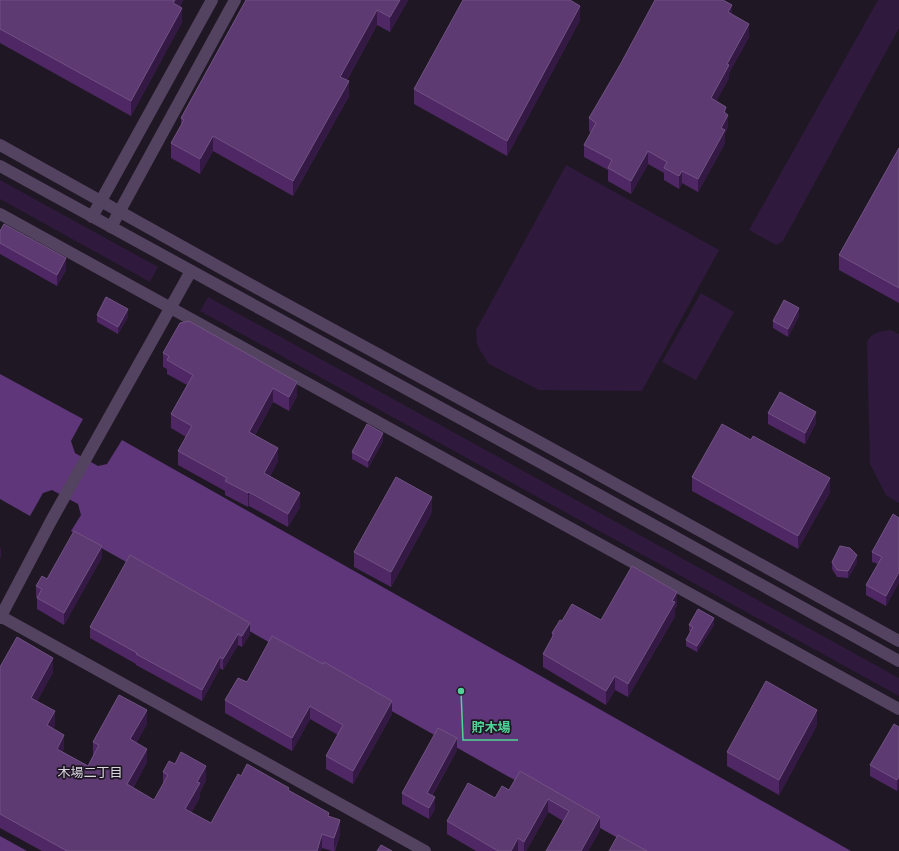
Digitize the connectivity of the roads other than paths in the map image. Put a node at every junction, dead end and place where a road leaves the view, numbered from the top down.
1 (212, 0) edge
2 (235, 0) edge
3 (0, 145) edge
4 (0, 166) edge
5 (101, 201) junction
6 (120, 211) junction
7 (0, 214) edge
8 (92, 217) junction
9 (111, 227) junction
10 (191, 271) junction
11 (171, 308) junction
12 (0, 617) edge
13 (899, 641) edge
14 (899, 661) edge
15 (899, 709) edge
16 (425, 851) edge

1 - 5 street
2 - 6 street
3 - 5 street
4 - 8 street
5 - 6 street
5 - 8 street
6 - 9 street
6 - 13 street
7 - 11 street
8 - 9 street
9 - 10 street
10 - 11 street
10 - 14 street
11 - 12 street
11 - 15 street
12 - 16 street

